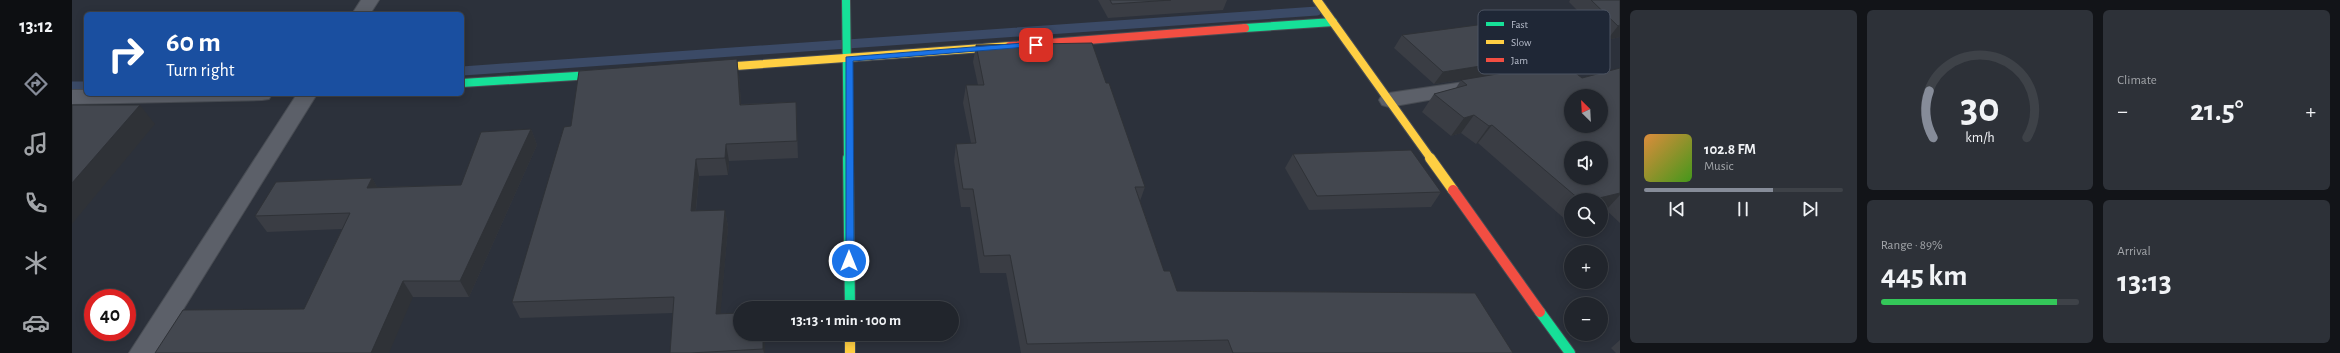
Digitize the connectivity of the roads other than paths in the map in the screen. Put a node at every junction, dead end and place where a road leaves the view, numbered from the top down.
1 (370, 0) edge
2 (846, 0) edge
3 (1318, 0) edge
4 (362, 12) edge
5 (1333, 22) junction
6 (849, 59) junction
7 (699, 68) edge
8 (620, 73) edge
9 (1497, 82) edge
10 (464, 83) edge
11 (135, 96) edge
12 (306, 96) edge
13 (72, 97) edge
14 (1389, 100) junction
15 (850, 301) edge
16 (850, 341) edge
17 (142, 353) edge
18 (850, 353) edge
19 (1570, 353) edge

1 - 4 street
2 - 6 street
3 - 5 street
5 - 6 street
5 - 14 street
6 - 7 street
6 - 15 street
8 - 10 street
9 - 14 street
11 - 13 street
12 - 17 street
14 - 19 street
16 - 18 street

